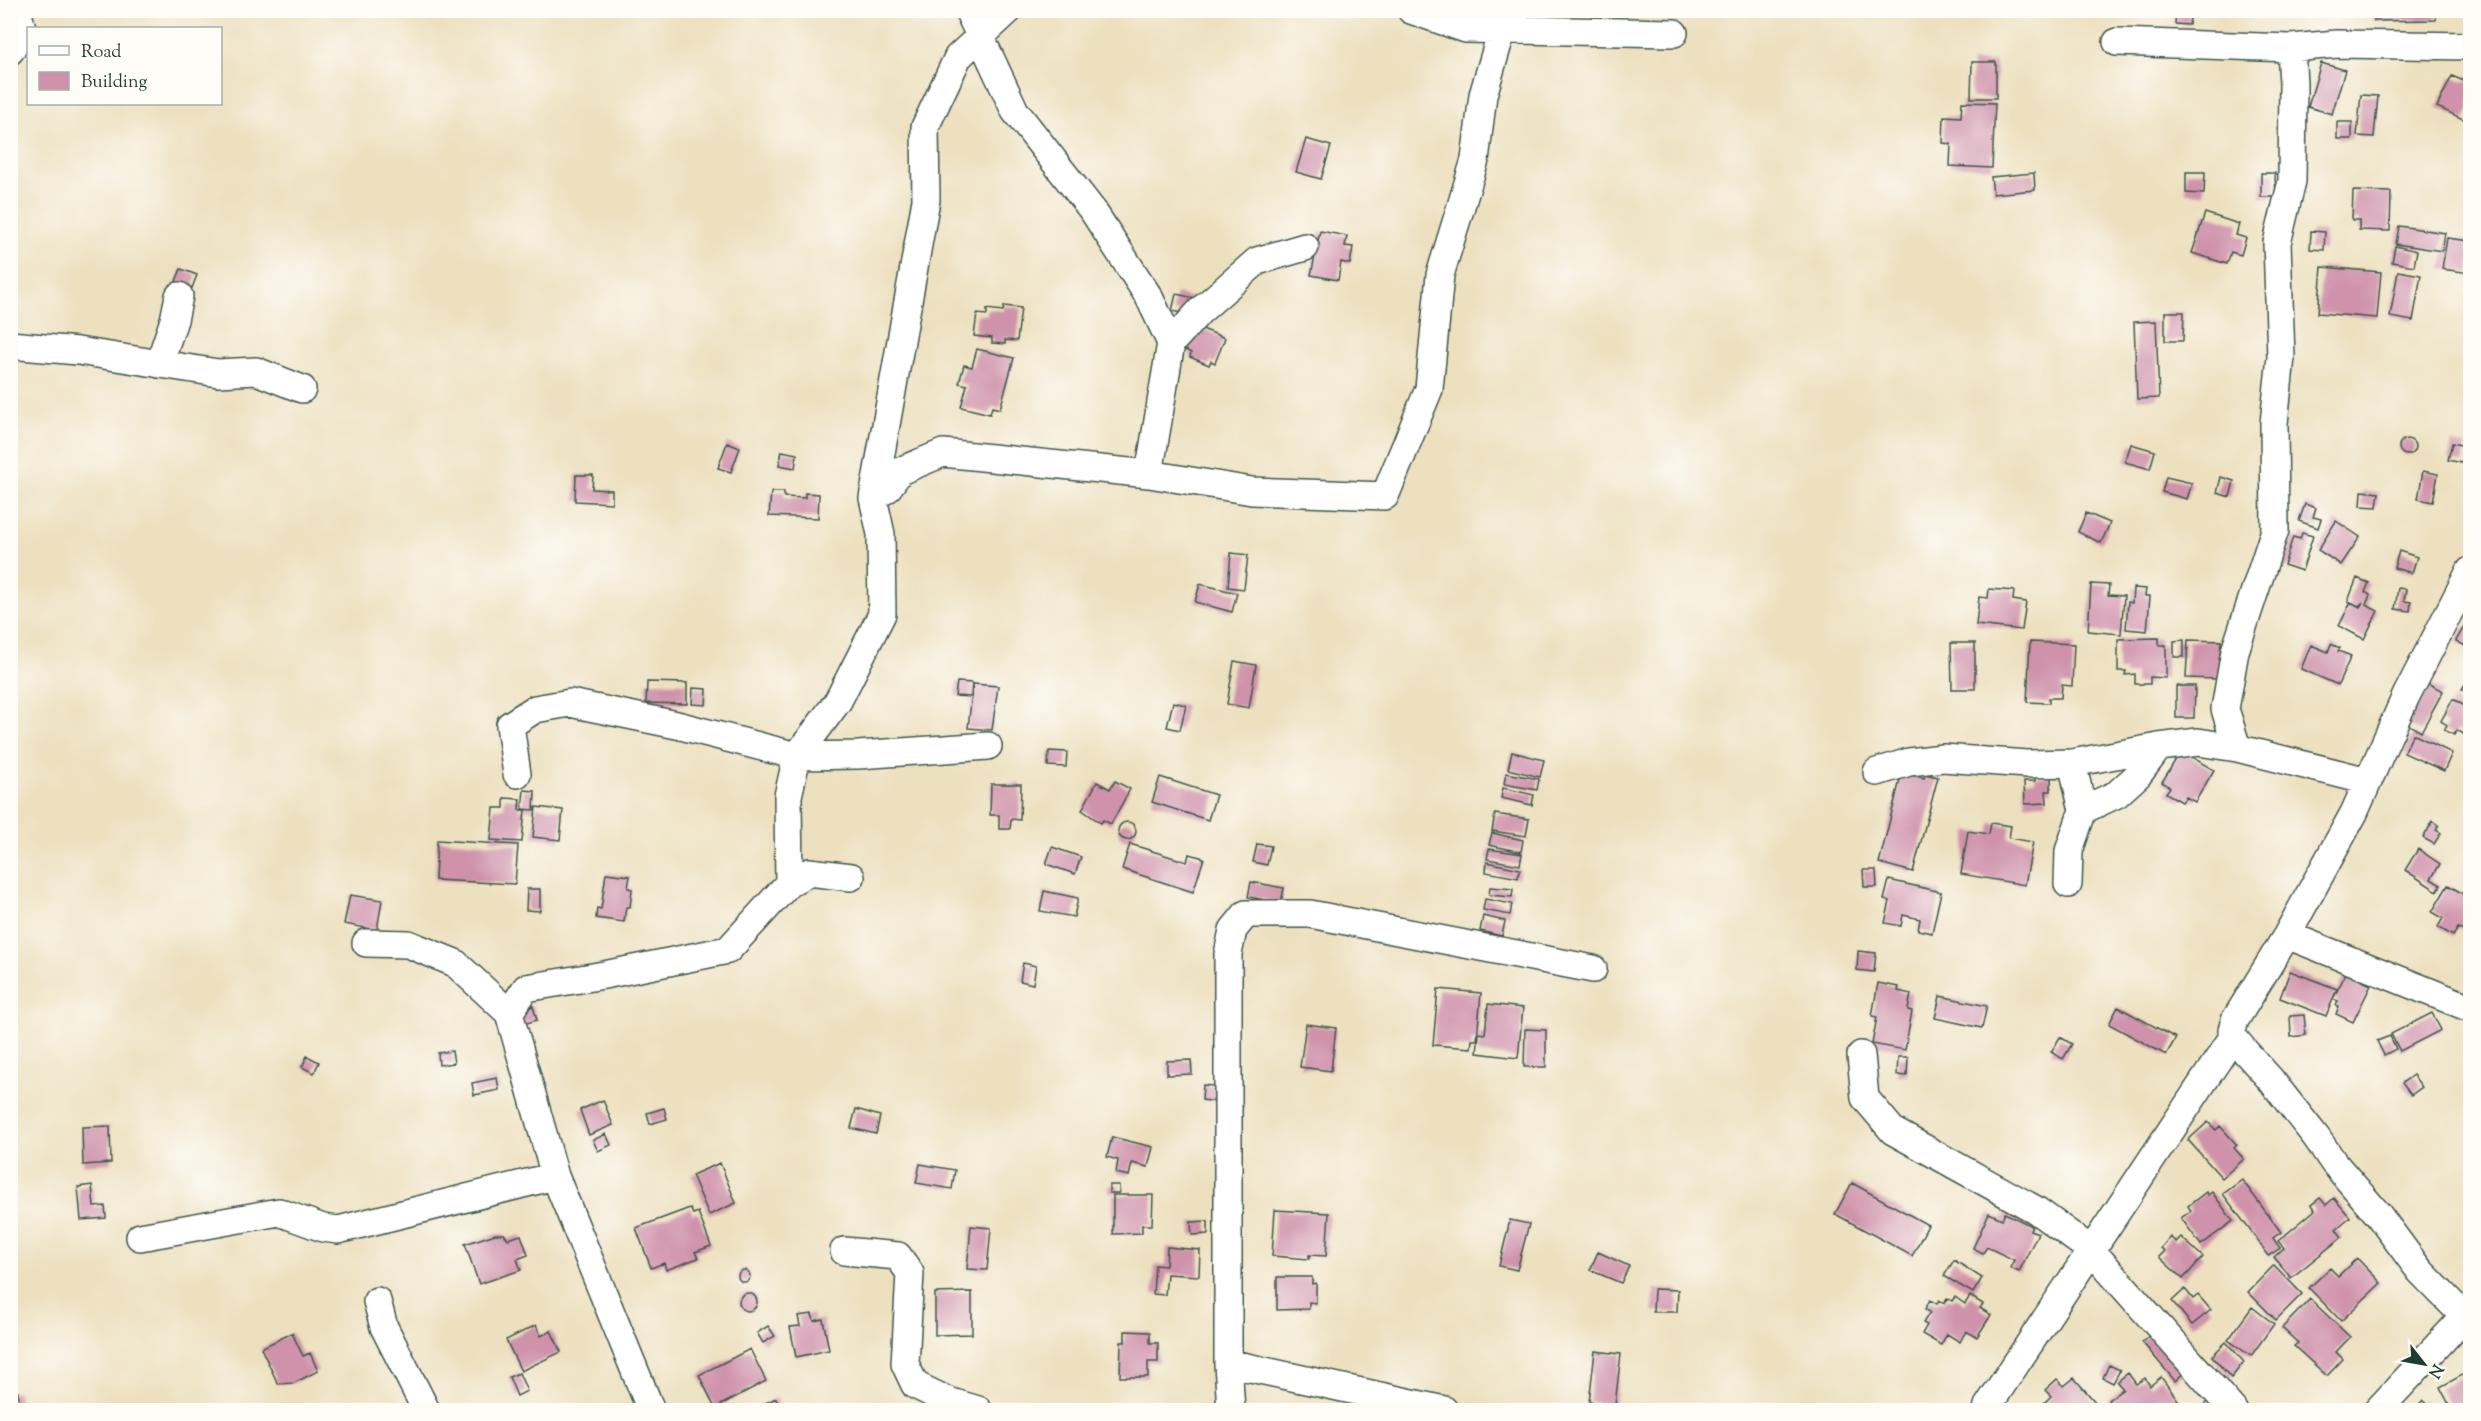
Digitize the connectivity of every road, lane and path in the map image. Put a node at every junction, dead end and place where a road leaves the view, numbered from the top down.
1 (17, 10) edge
2 (968, 10) edge
3 (1009, 10) edge
4 (1411, 10) edge
5 (1505, 20) edge
6 (1674, 33) dead end
7 (981, 37) junction
8 (2116, 42) dead end
9 (2470, 46) edge
10 (2291, 48) junction
11 (10, 51) edge
12 (1305, 247) dead end
13 (179, 296) dead end
14 (1171, 343) junction
15 (10, 345) edge
16 (159, 364) junction
17 (302, 389) dead end
18 (1149, 474) junction
19 (873, 498) junction
20 (2470, 571) edge
21 (988, 746) dead end
22 (2160, 747) junction
23 (2237, 748) junction
24 (797, 756) junction
25 (2072, 763) junction
26 (1877, 772) dead end
27 (517, 774) dead end
28 (2368, 781) junction
29 (2083, 810) junction
30 (851, 877) dead end
31 (789, 883) junction
32 (2068, 884) dead end
33 (2287, 935) junction
34 (366, 943) dead end
35 (1593, 969) dead end
36 (2470, 1006) edge
37 (509, 1013) junction
38 (2233, 1037) junction
39 (1861, 1055) dead end
40 (555, 1176) junction
41 (140, 1237) dead end
42 (2091, 1250) junction
43 (844, 1251) dead end
44 (377, 1301) dead end
45 (2468, 1319) edge
46 (1228, 1363) junction
47 (426, 1410) edge
48 (651, 1410) edge
49 (978, 1410) edge
50 (1231, 1410) edge
51 (1444, 1410) edge
52 (1988, 1410) edge
53 (2233, 1410) edge
54 (2378, 1410) edge

1 - 11 street
2 - 7 street
3 - 7 street
4 - 5 street
5 - 6 street
5 - 18 street
7 - 14 street
7 - 19 street
8 - 10 street
9 - 10 street
10 - 23 street
12 - 14 street
13 - 16 street
14 - 18 street
15 - 16 street
16 - 17 street
18 - 19 street
19 - 24 street
20 - 28 street
21 - 24 street
22 - 23 street
22 - 25 street
22 - 29 street
23 - 28 street
24 - 27 street
24 - 31 street
25 - 26 street
25 - 29 street
28 - 33 street
29 - 32 street
30 - 31 street
31 - 37 street
33 - 36 street
33 - 38 street
34 - 37 street
35 - 46 street
37 - 40 street
38 - 42 street
38 - 45 street
39 - 42 street
40 - 41 street
40 - 48 street
42 - 52 street
42 - 53 street
43 - 49 street
44 - 47 street
45 - 54 street
46 - 50 street
46 - 51 street

